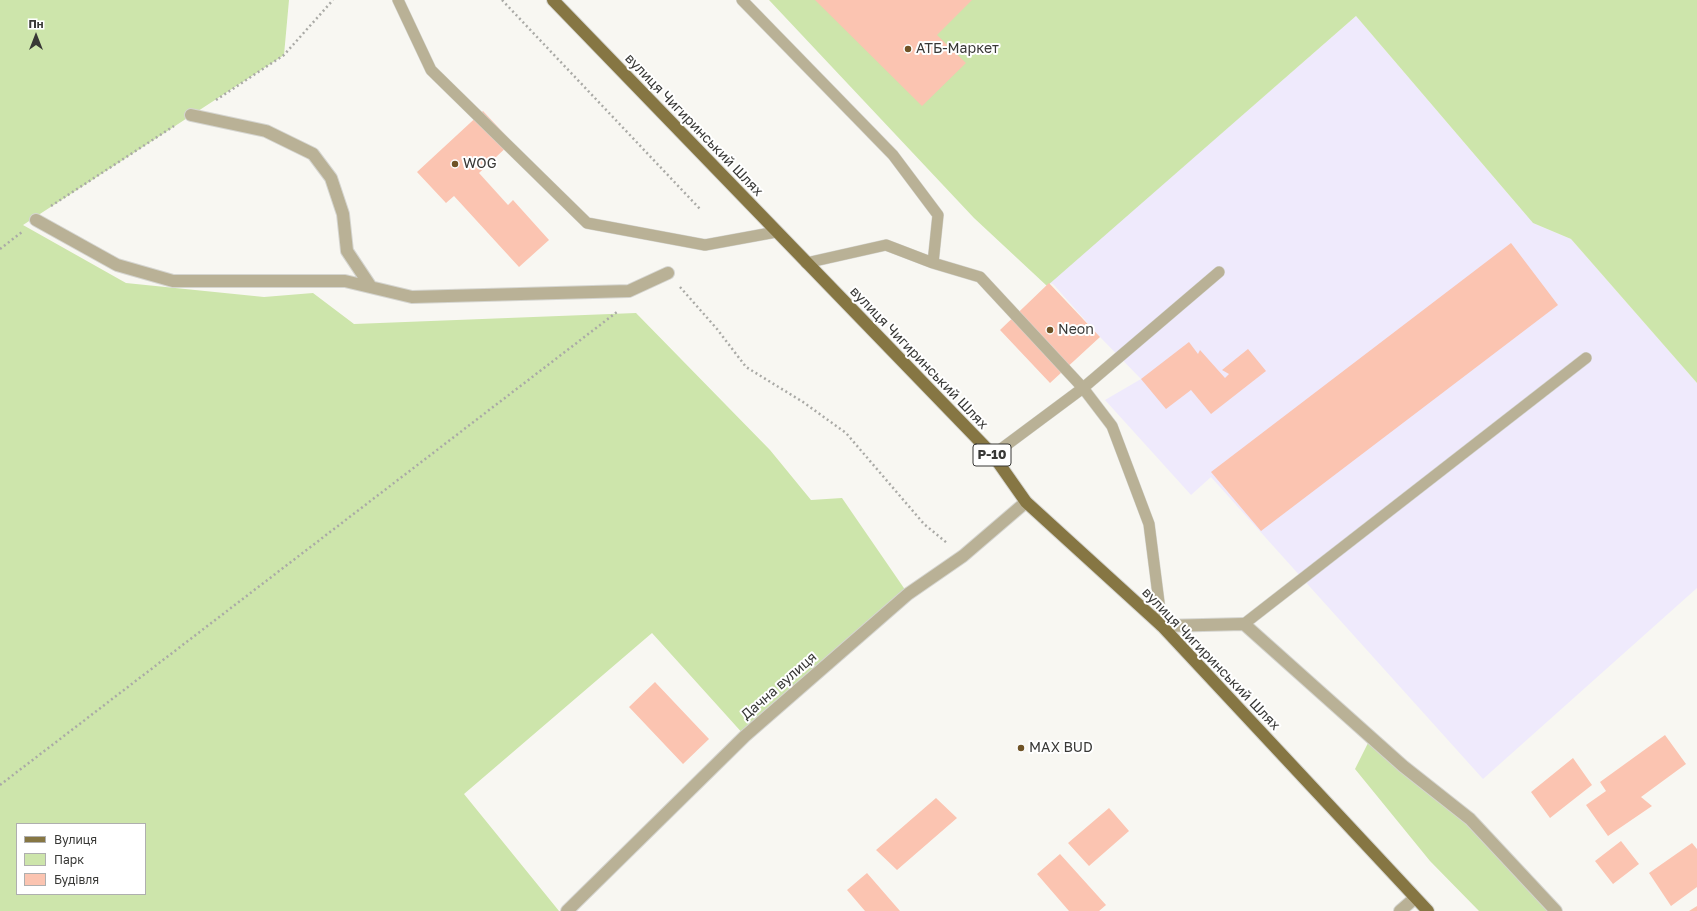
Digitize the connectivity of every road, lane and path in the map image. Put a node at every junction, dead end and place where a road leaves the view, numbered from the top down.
1 (333, 0) edge
2 (398, 0) edge
3 (502, 0) edge
4 (553, 0) edge
5 (742, 0) edge
6 (191, 115) junction
7 (48, 208) dead end
8 (700, 209) dead end
9 (36, 220) joint
10 (776, 232) junction
11 (0, 249) edge
12 (806, 263) junction
13 (933, 263) junction
14 (1219, 272) dead end
15 (668, 273) joint
16 (371, 287) junction
17 (624, 307) dead end
18 (1586, 358) dead end
19 (1083, 388) junction
20 (992, 455) junction
21 (1026, 502) junction
22 (963, 556) junction
23 (1244, 624) junction
24 (1162, 626) junction
25 (0, 785) edge
26 (1415, 898) junction
27 (567, 911) edge
28 (1400, 911) edge
29 (1428, 911) edge
30 (1556, 911) edge

1 - 6 path
2 - 10 lane
3 - 8 path
4 - 10 main road, вулиця Чигиринський Шлях / Р-10
5 - 13 lane
6 - 7 path
6 - 16 street
9 - 11 path
9 - 16 street
10 - 12 main road, вулиця Чигиринський Шлях / Р-10
12 - 13 lane
12 - 20 main road, вулиця Чигиринський Шлях / Р-10
13 - 19 lane
14 - 19 lane
15 - 16 street
15 - 22 path
17 - 25 path
18 - 23 lane
19 - 20 lane
19 - 24 lane
20 - 21 main road, вулиця Чигиринський Шлях / Р-10
21 - 22 street, Дачна вулиця
21 - 24 main road, вулиця Чигиринський Шлях / Р-10
22 - 27 street, Дачна вулиця
23 - 24 street
23 - 30 street
24 - 26 main road, вулиця Чигиринський Шлях / Р-10
26 - 28 street
26 - 29 main road, вулиця Чигиринський Шлях / Р-10

